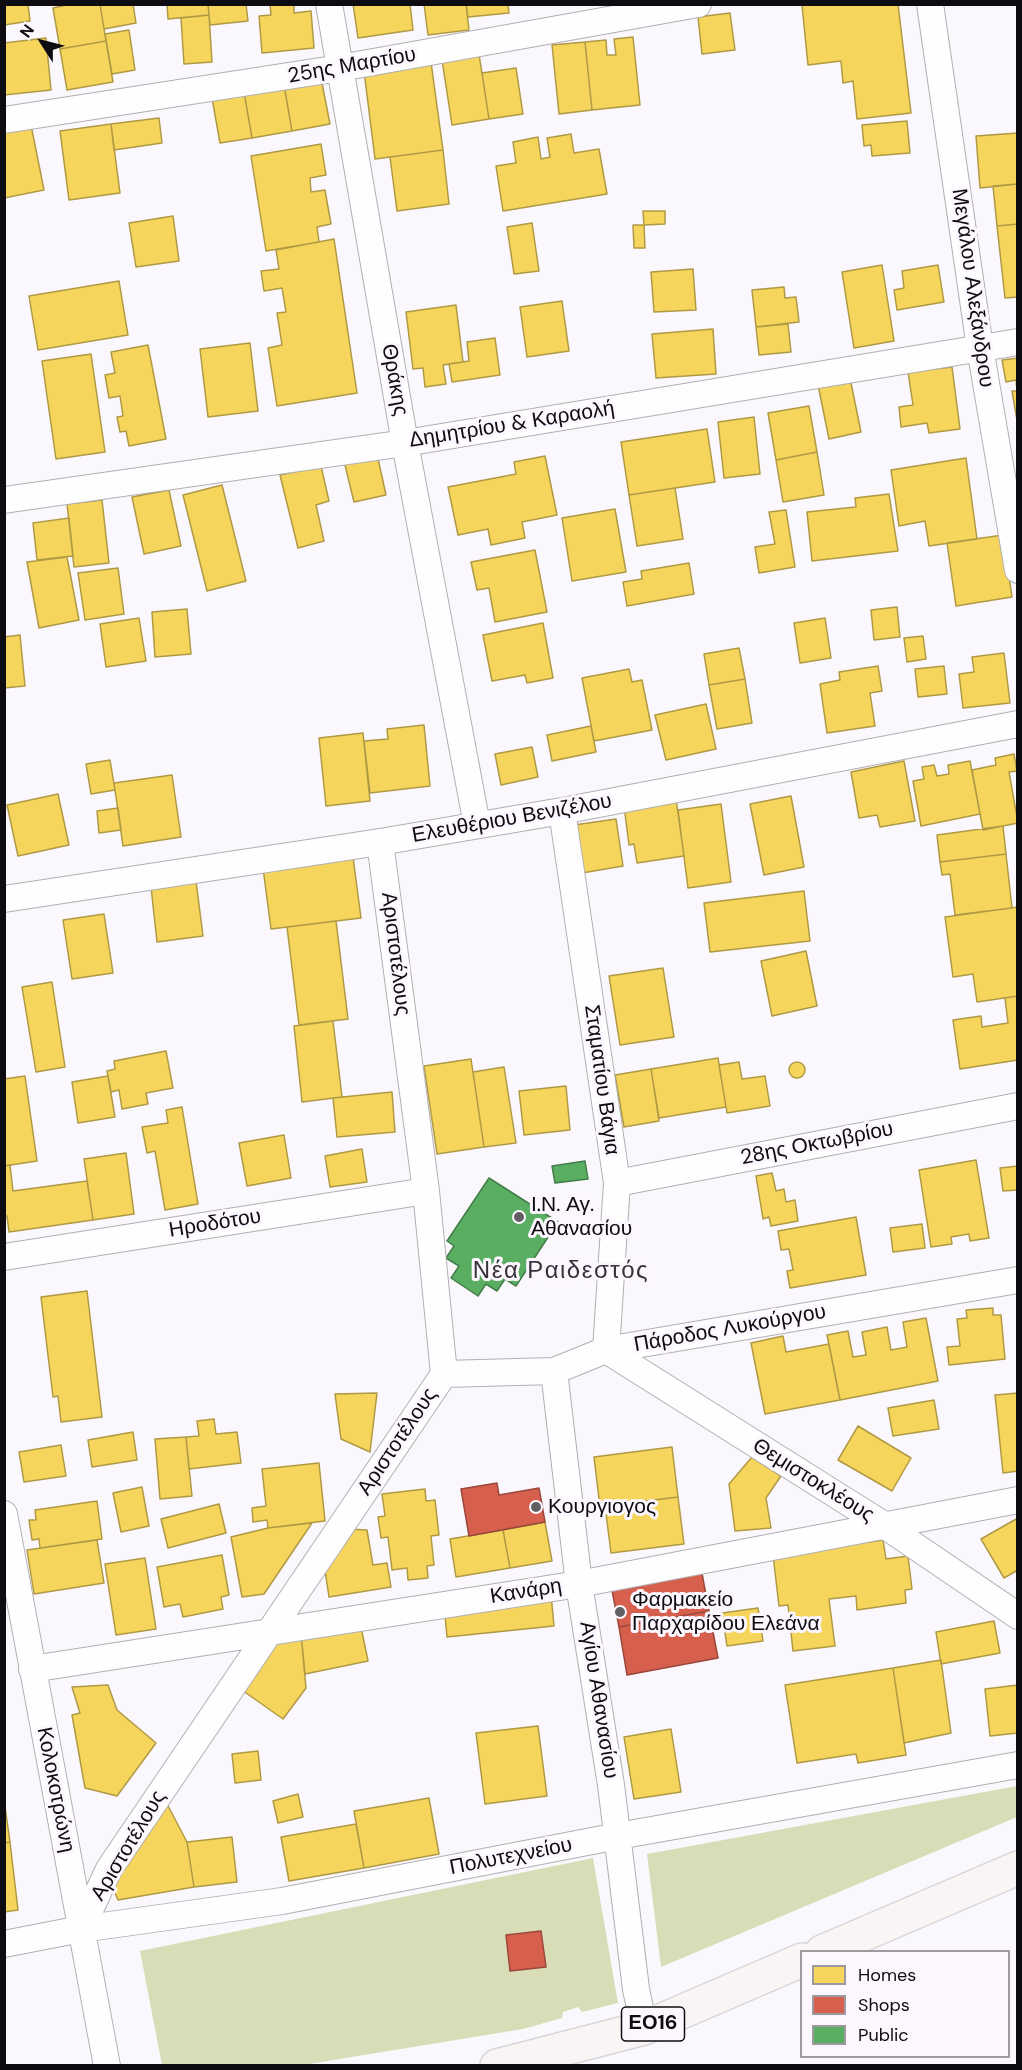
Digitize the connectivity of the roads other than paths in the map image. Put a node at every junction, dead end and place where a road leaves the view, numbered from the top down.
1 (329, 4) edge
2 (698, 4) edge
3 (930, 4) edge
4 (340, 69) junction
5 (4, 120) edge
6 (1017, 342) edge
7 (980, 348) junction
8 (405, 443) junction
9 (4, 500) edge
10 (1017, 570) edge
11 (1017, 724) edge
12 (562, 811) junction
13 (477, 825) junction
14 (380, 842) junction
15 (4, 898) edge
16 (1017, 1106) edge
17 (617, 1183) junction
18 (426, 1191) junction
19 (4, 1257) edge
20 (1017, 1280) edge
21 (606, 1350) junction
22 (554, 1371) junction
23 (444, 1374) junction
24 (1017, 1500) edge
25 (4, 1514) edge
26 (884, 1525) junction
27 (579, 1584) junction
28 (1017, 1616) edge
29 (270, 1630) junction
30 (32, 1669) junction
31 (1017, 1765) edge
32 (618, 1836) junction
33 (1017, 1868) edge
34 (81, 1929) junction
35 (4, 1944) edge
36 (827, 1950) edge
37 (800, 1960) edge
38 (644, 2028) junction
39 (107, 2066) edge
40 (497, 2066) edge

1 - 4 street, Θράκης
2 - 4 street, 25ης Μαρτίου
3 - 7 street, Μεγάλου Αλεξάνδρου
4 - 5 street, 25ης Μαρτίου
4 - 8 street, Θράκης
6 - 7 street, Δημητρίου & Καραολή
7 - 8 street, Δημητρίου & Καραολή
7 - 10 street, Μεγάλου Αλεξάνδρου
8 - 9 street, Δημητρίου & Καραολή
8 - 13 street, Θράκης
11 - 12 street, Ελευθέριου Βενιζέλου
12 - 13 street, Ελευθέριου Βενιζέλου
12 - 17 street, Σταματίου Βάγια
13 - 14 street, Ελευθέριου Βενιζέλου
14 - 15 street, Ελευθέριου Βενιζέλου
14 - 18 street, Αριστοτέλους
16 - 17 street, 28ης Οκτωβρίου
17 - 21 street, Σταματίου Βάγια
18 - 19 street, Ηροδότου
18 - 23 street, Αριστοτέλους
20 - 21 street, Πάροδος Λυκούργου
21 - 22 street, Πάροδος Λυκούργου
21 - 26 street, Θεμιστοκλέους
22 - 23 street, Πάροδος Λυκούργου
22 - 27 street, Αγίου Αθανασίου
23 - 29 street, Αριστοτέλους
24 - 26 street, Κανάρη
25 - 30 street, Κολοκοτρώνη
26 - 27 street, Κανάρη
26 - 28 street, Θεμιστοκλέους
27 - 29 street, Κανάρη
27 - 32 street, Αγίου Αθανασίου
29 - 30 street, Κανάρη
29 - 34 street, Αριστοτέλους
30 - 34 street, Κολοκοτρώνη
31 - 32 street, Πολυτεχνείου
32 - 34 street, Πολυτεχνείου
32 - 38 street, Αγίου Αθανασίου
33 - 36 main road
34 - 35 street, Πολυτεχνείου
34 - 39 street, Κολοκοτρώνη
37 - 38 main road, ΕΟ16
38 - 40 main road, ΕΟ16

